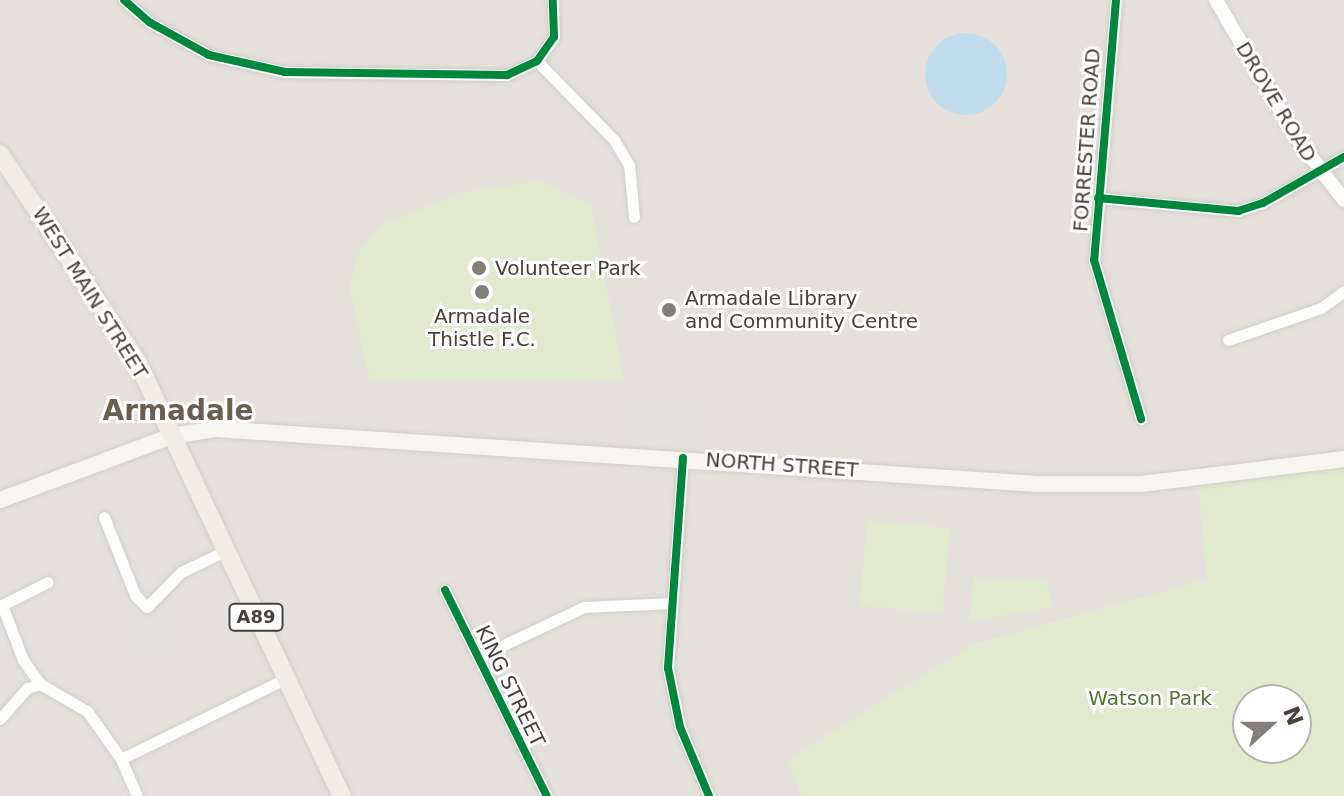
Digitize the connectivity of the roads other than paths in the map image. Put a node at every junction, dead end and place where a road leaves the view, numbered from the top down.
1 (124, 0) edge
2 (553, 0) edge
3 (1116, 0) edge
4 (1216, 0) edge
5 (537, 61) junction
6 (0, 154) edge
7 (1344, 157) edge
8 (1317, 170) junction
9 (1098, 198) junction
10 (1344, 200) edge
11 (634, 217) dead end
12 (1344, 291) edge
13 (1228, 340) dead end
14 (1141, 419) dead end
15 (172, 436) junction
16 (683, 458) junction
17 (1344, 459) edge
18 (0, 500) edge
19 (104, 517) dead end
20 (225, 551) junction
21 (48, 582) dead end
22 (445, 590) dead end
23 (672, 603) junction
24 (478, 657) junction
25 (285, 679) junction
26 (40, 684) junction
27 (0, 719) edge
28 (121, 759) junction
29 (137, 796) edge
30 (342, 796) edge
31 (547, 796) edge
32 (709, 796) edge

1 - 5 street
2 - 5 street
3 - 9 street, FORRESTER ROAD
4 - 8 street, DROVE ROAD
5 - 11 street
6 - 15 main road, WEST MAIN STREET / A89
7 - 8 street
8 - 9 street
8 - 10 street, DROVE ROAD
9 - 14 street, FORRESTER ROAD
12 - 13 street
15 - 16 main road, NORTH STREET
15 - 18 main road, NORTH STREET
15 - 20 main road, A89
16 - 17 main road, NORTH STREET
16 - 23 street
19 - 20 street
20 - 25 main road, A89
21 - 26 street
22 - 24 street, KING STREET
23 - 24 street
23 - 32 street
24 - 31 street, KING STREET
25 - 28 street
25 - 30 main road, A89
26 - 27 street
26 - 28 street
28 - 29 street

